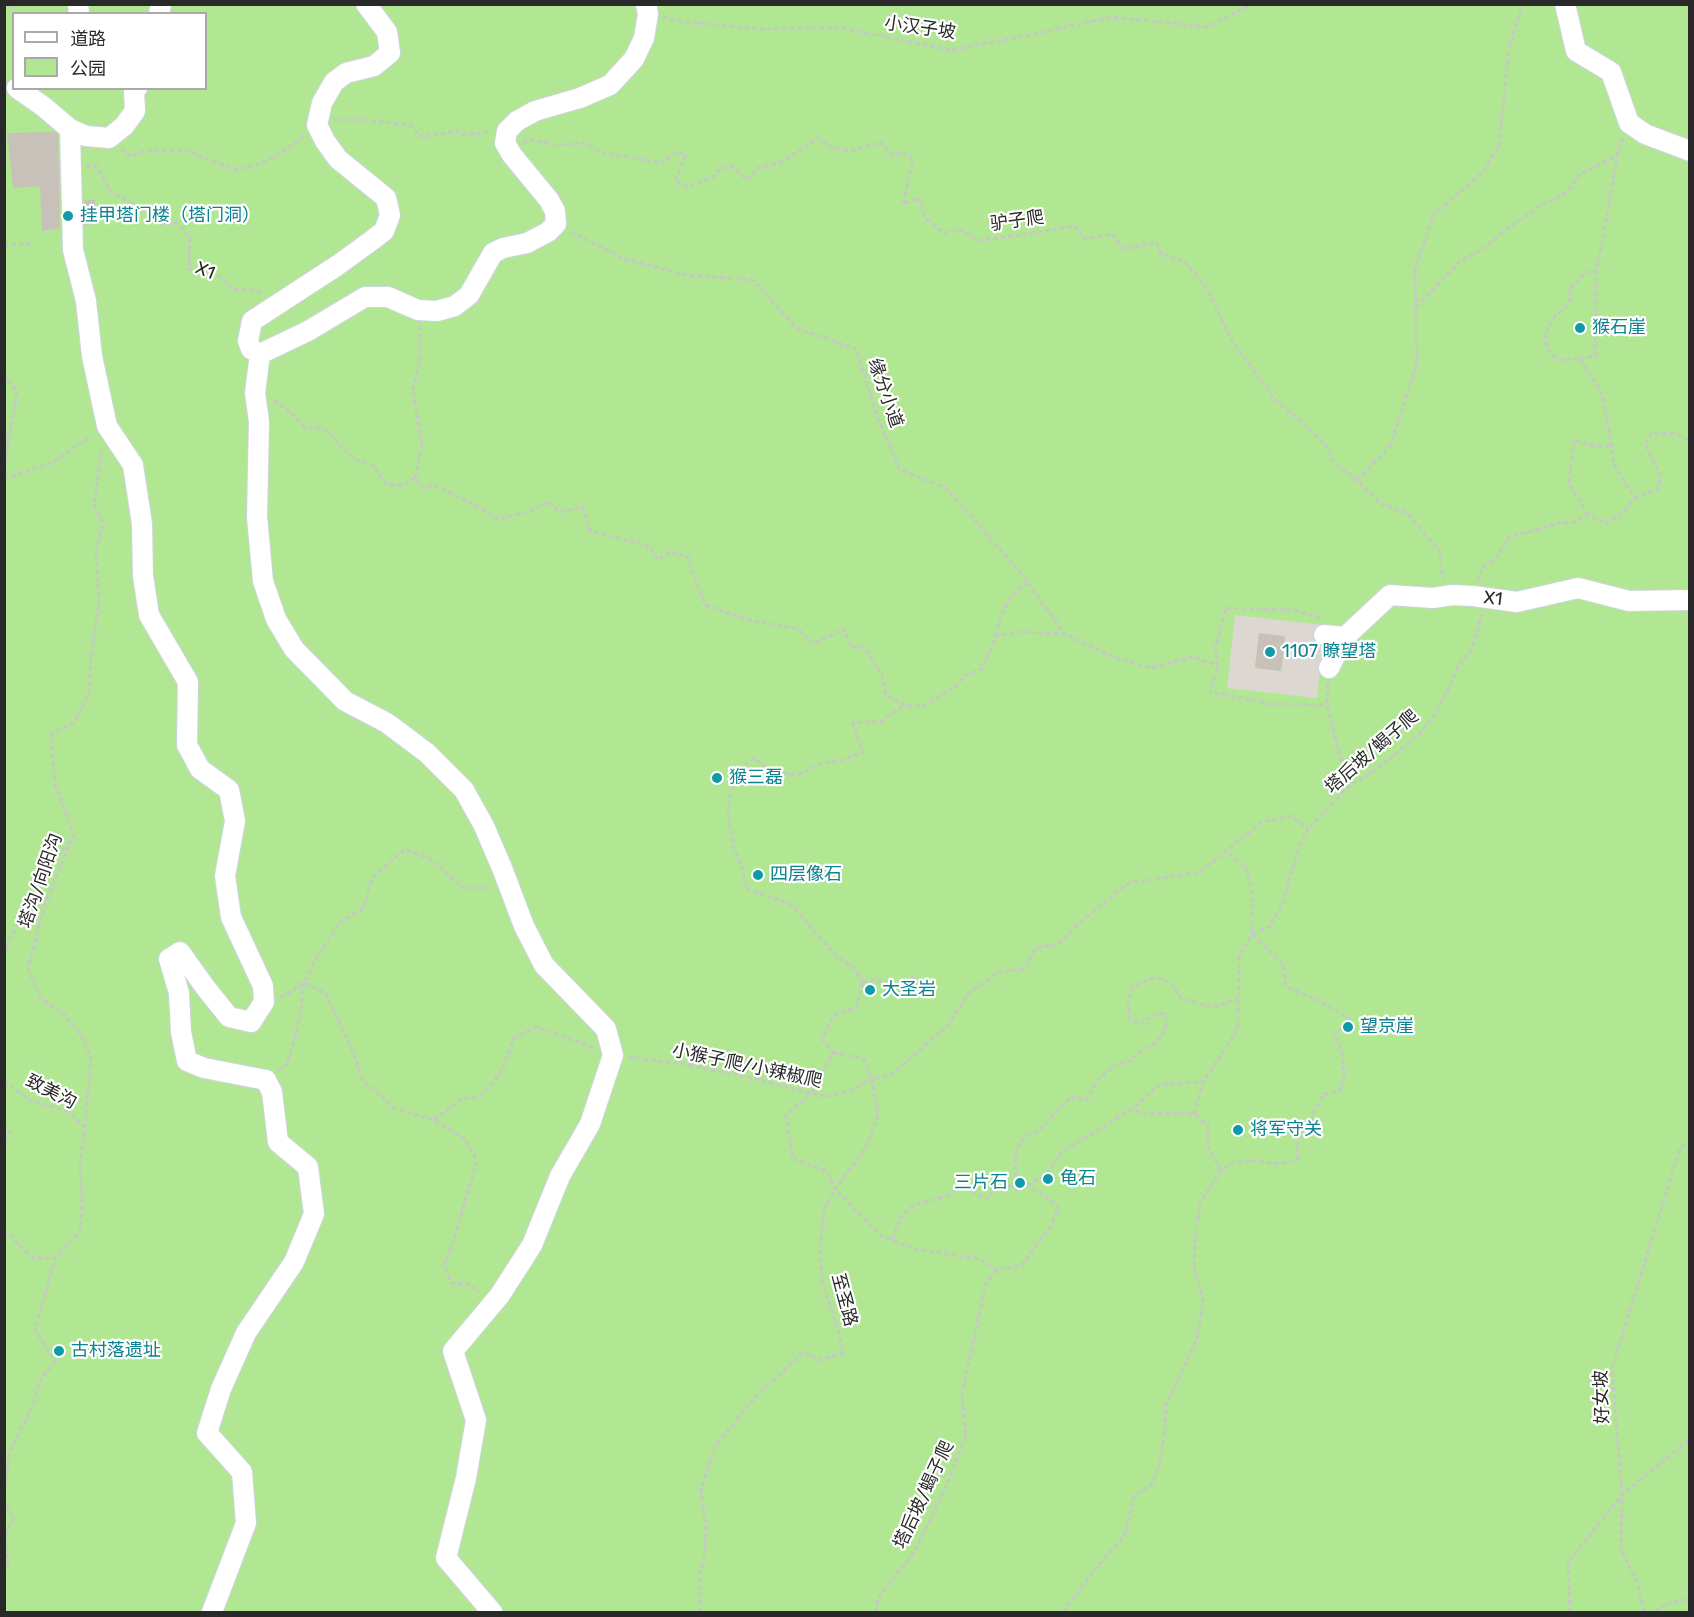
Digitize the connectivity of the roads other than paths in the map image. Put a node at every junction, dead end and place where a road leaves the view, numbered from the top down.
1 (366, 4) edge
2 (1565, 4) edge
3 (647, 9) edge
4 (19, 90) edge
5 (134, 90) edge
6 (70, 129) junction
7 (1689, 151) edge
8 (260, 354) junction
9 (1689, 600) edge
10 (1324, 627) road end
11 (1345, 637) junction
12 (1329, 668) dead end
13 (212, 1612) edge
14 (492, 1612) edge

1 - 8 lane
2 - 7 lane
3 - 8 lane
4 - 6 lane
5 - 6 lane
6 - 13 lane
8 - 14 lane
9 - 11 lane, X1
10 - 11 lane
11 - 12 lane, X1

